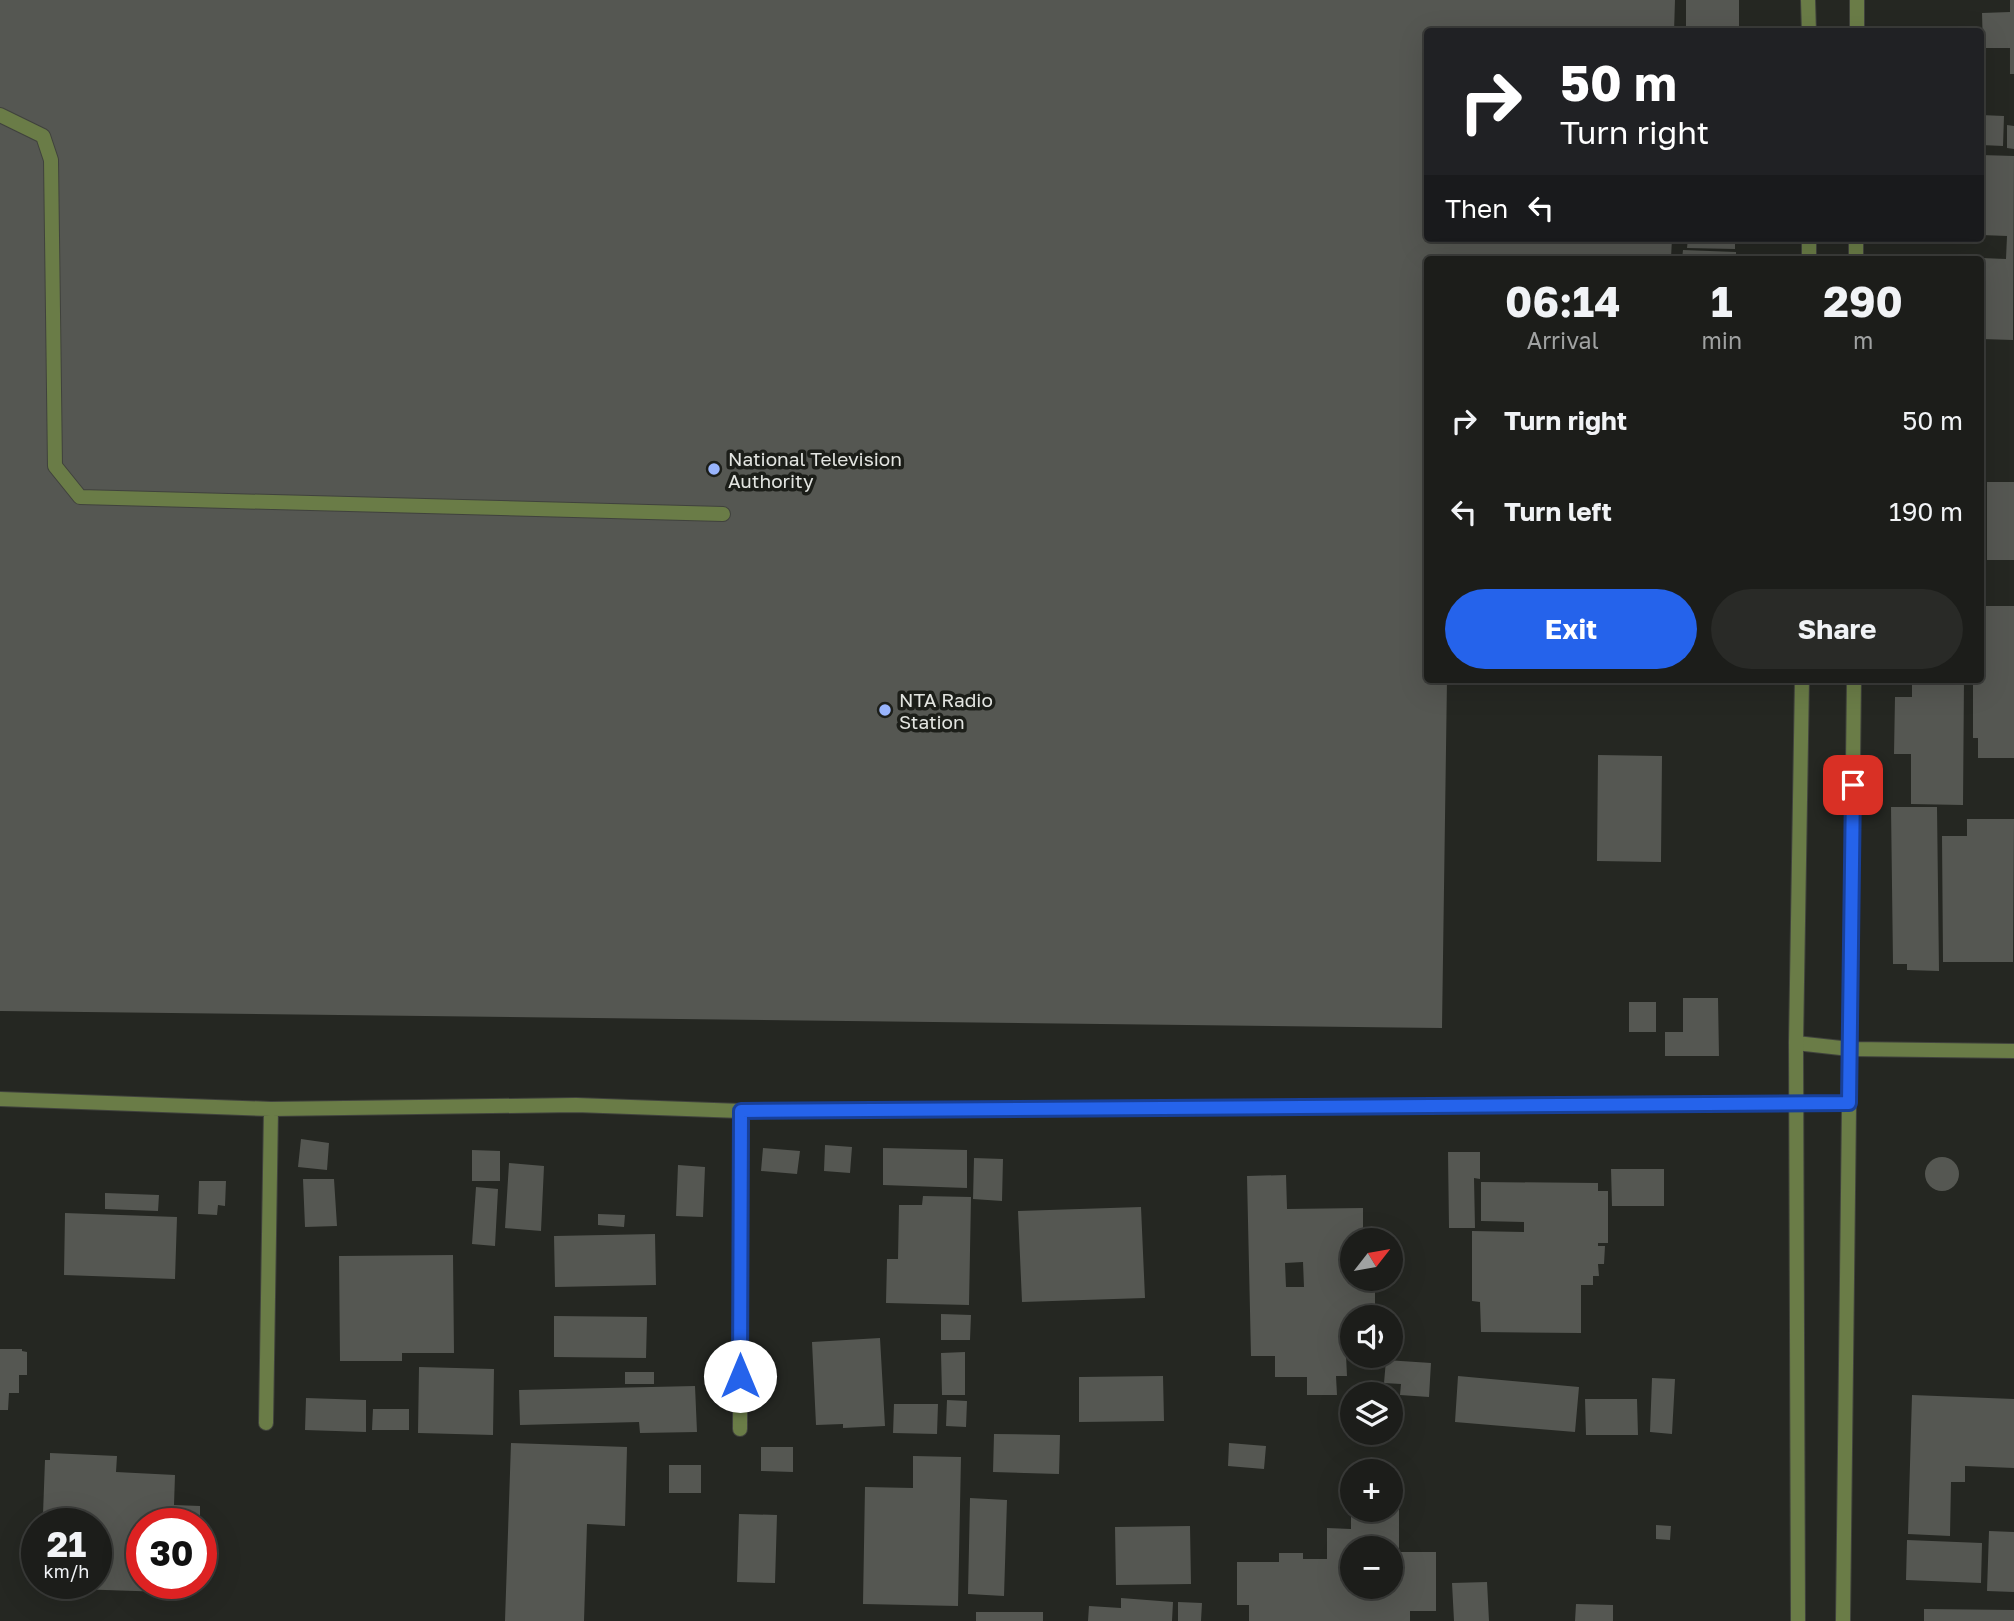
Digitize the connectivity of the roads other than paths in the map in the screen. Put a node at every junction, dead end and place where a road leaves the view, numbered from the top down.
1 (1808, 0) edge
2 (1857, 0) edge
3 (1810, 28) edge
4 (1857, 28) edge
5 (0, 115) edge
6 (723, 514) dead end
7 (1802, 683) edge
8 (1854, 683) edge
9 (1796, 1043) junction
10 (1850, 1049) junction
11 (2014, 1051) edge
12 (0, 1099) edge
13 (1849, 1103) junction
14 (1797, 1104) junction
15 (271, 1109) junction
16 (741, 1111) junction
17 (266, 1423) dead end
18 (740, 1429) dead end
19 (1798, 1621) edge
20 (1843, 1621) edge

1 - 3 street
2 - 4 street
5 - 6 street
7 - 9 street
8 - 10 street
9 - 10 street
9 - 14 street
10 - 11 street
10 - 13 street
12 - 15 street
13 - 14 street
13 - 20 street
14 - 16 street
14 - 19 street
15 - 16 street
15 - 17 street
16 - 18 street

